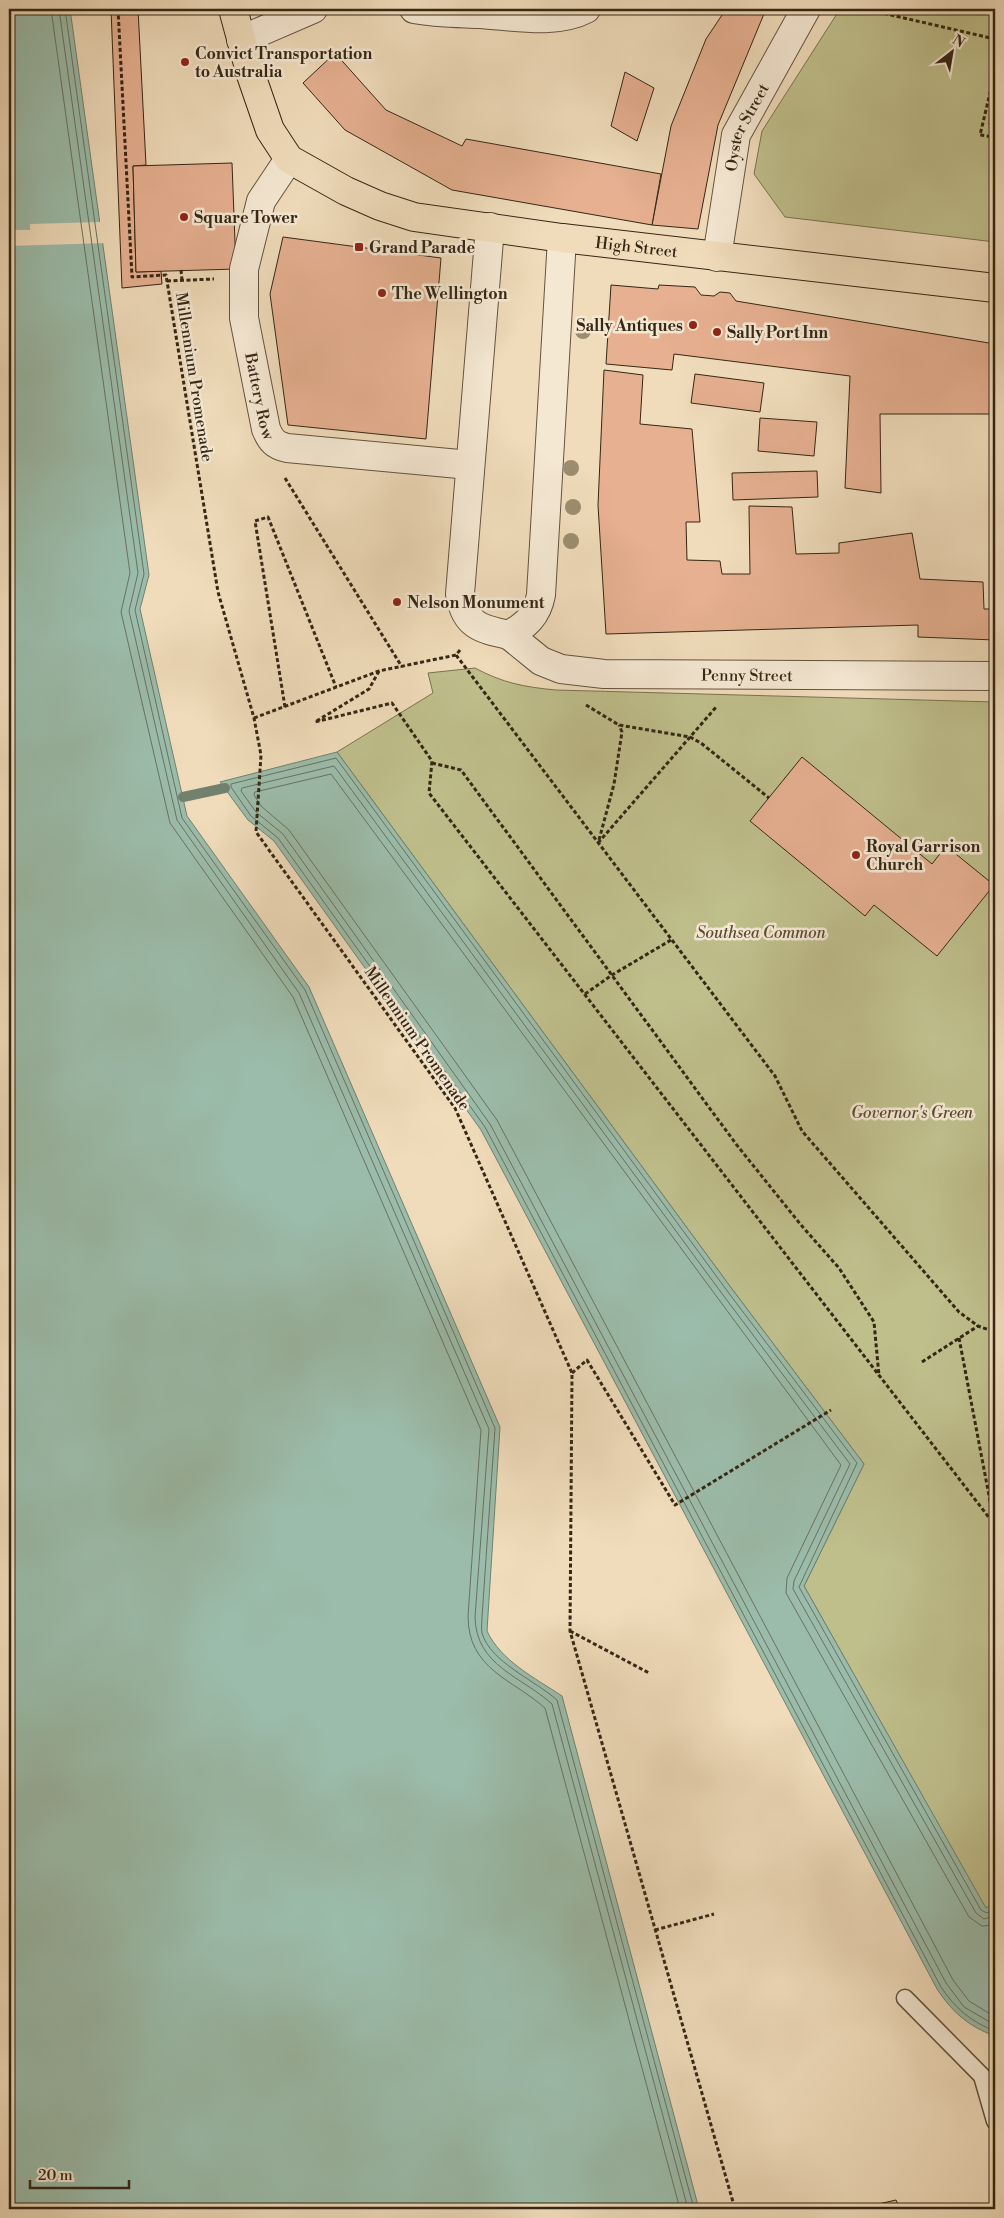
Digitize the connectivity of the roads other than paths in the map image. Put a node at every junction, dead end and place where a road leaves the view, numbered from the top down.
1 (233, 9) edge
2 (313, 9) edge
3 (414, 9) edge
4 (586, 9) edge
5 (806, 9) edge
6 (463, 11) edge
7 (241, 40) junction
8 (289, 159) junction
9 (490, 227) junction
10 (562, 238) junction
11 (717, 256) junction
12 (995, 288) edge
13 (470, 465) junction
14 (509, 635) junction
15 (995, 676) edge
16 (905, 1998) dead end
17 (995, 2121) edge

1 - 7 main road
2 - 7 street
3 - 6 street
4 - 6 street
5 - 11 street, Oyster Street
7 - 8 main road
8 - 9 main road, High Street
8 - 13 street, Battery Row
9 - 10 main road, High Street
9 - 13 street
10 - 11 main road, High Street
10 - 14 street
11 - 12 main road, High Street
13 - 14 street
14 - 15 street, Penny Street
16 - 17 lane

